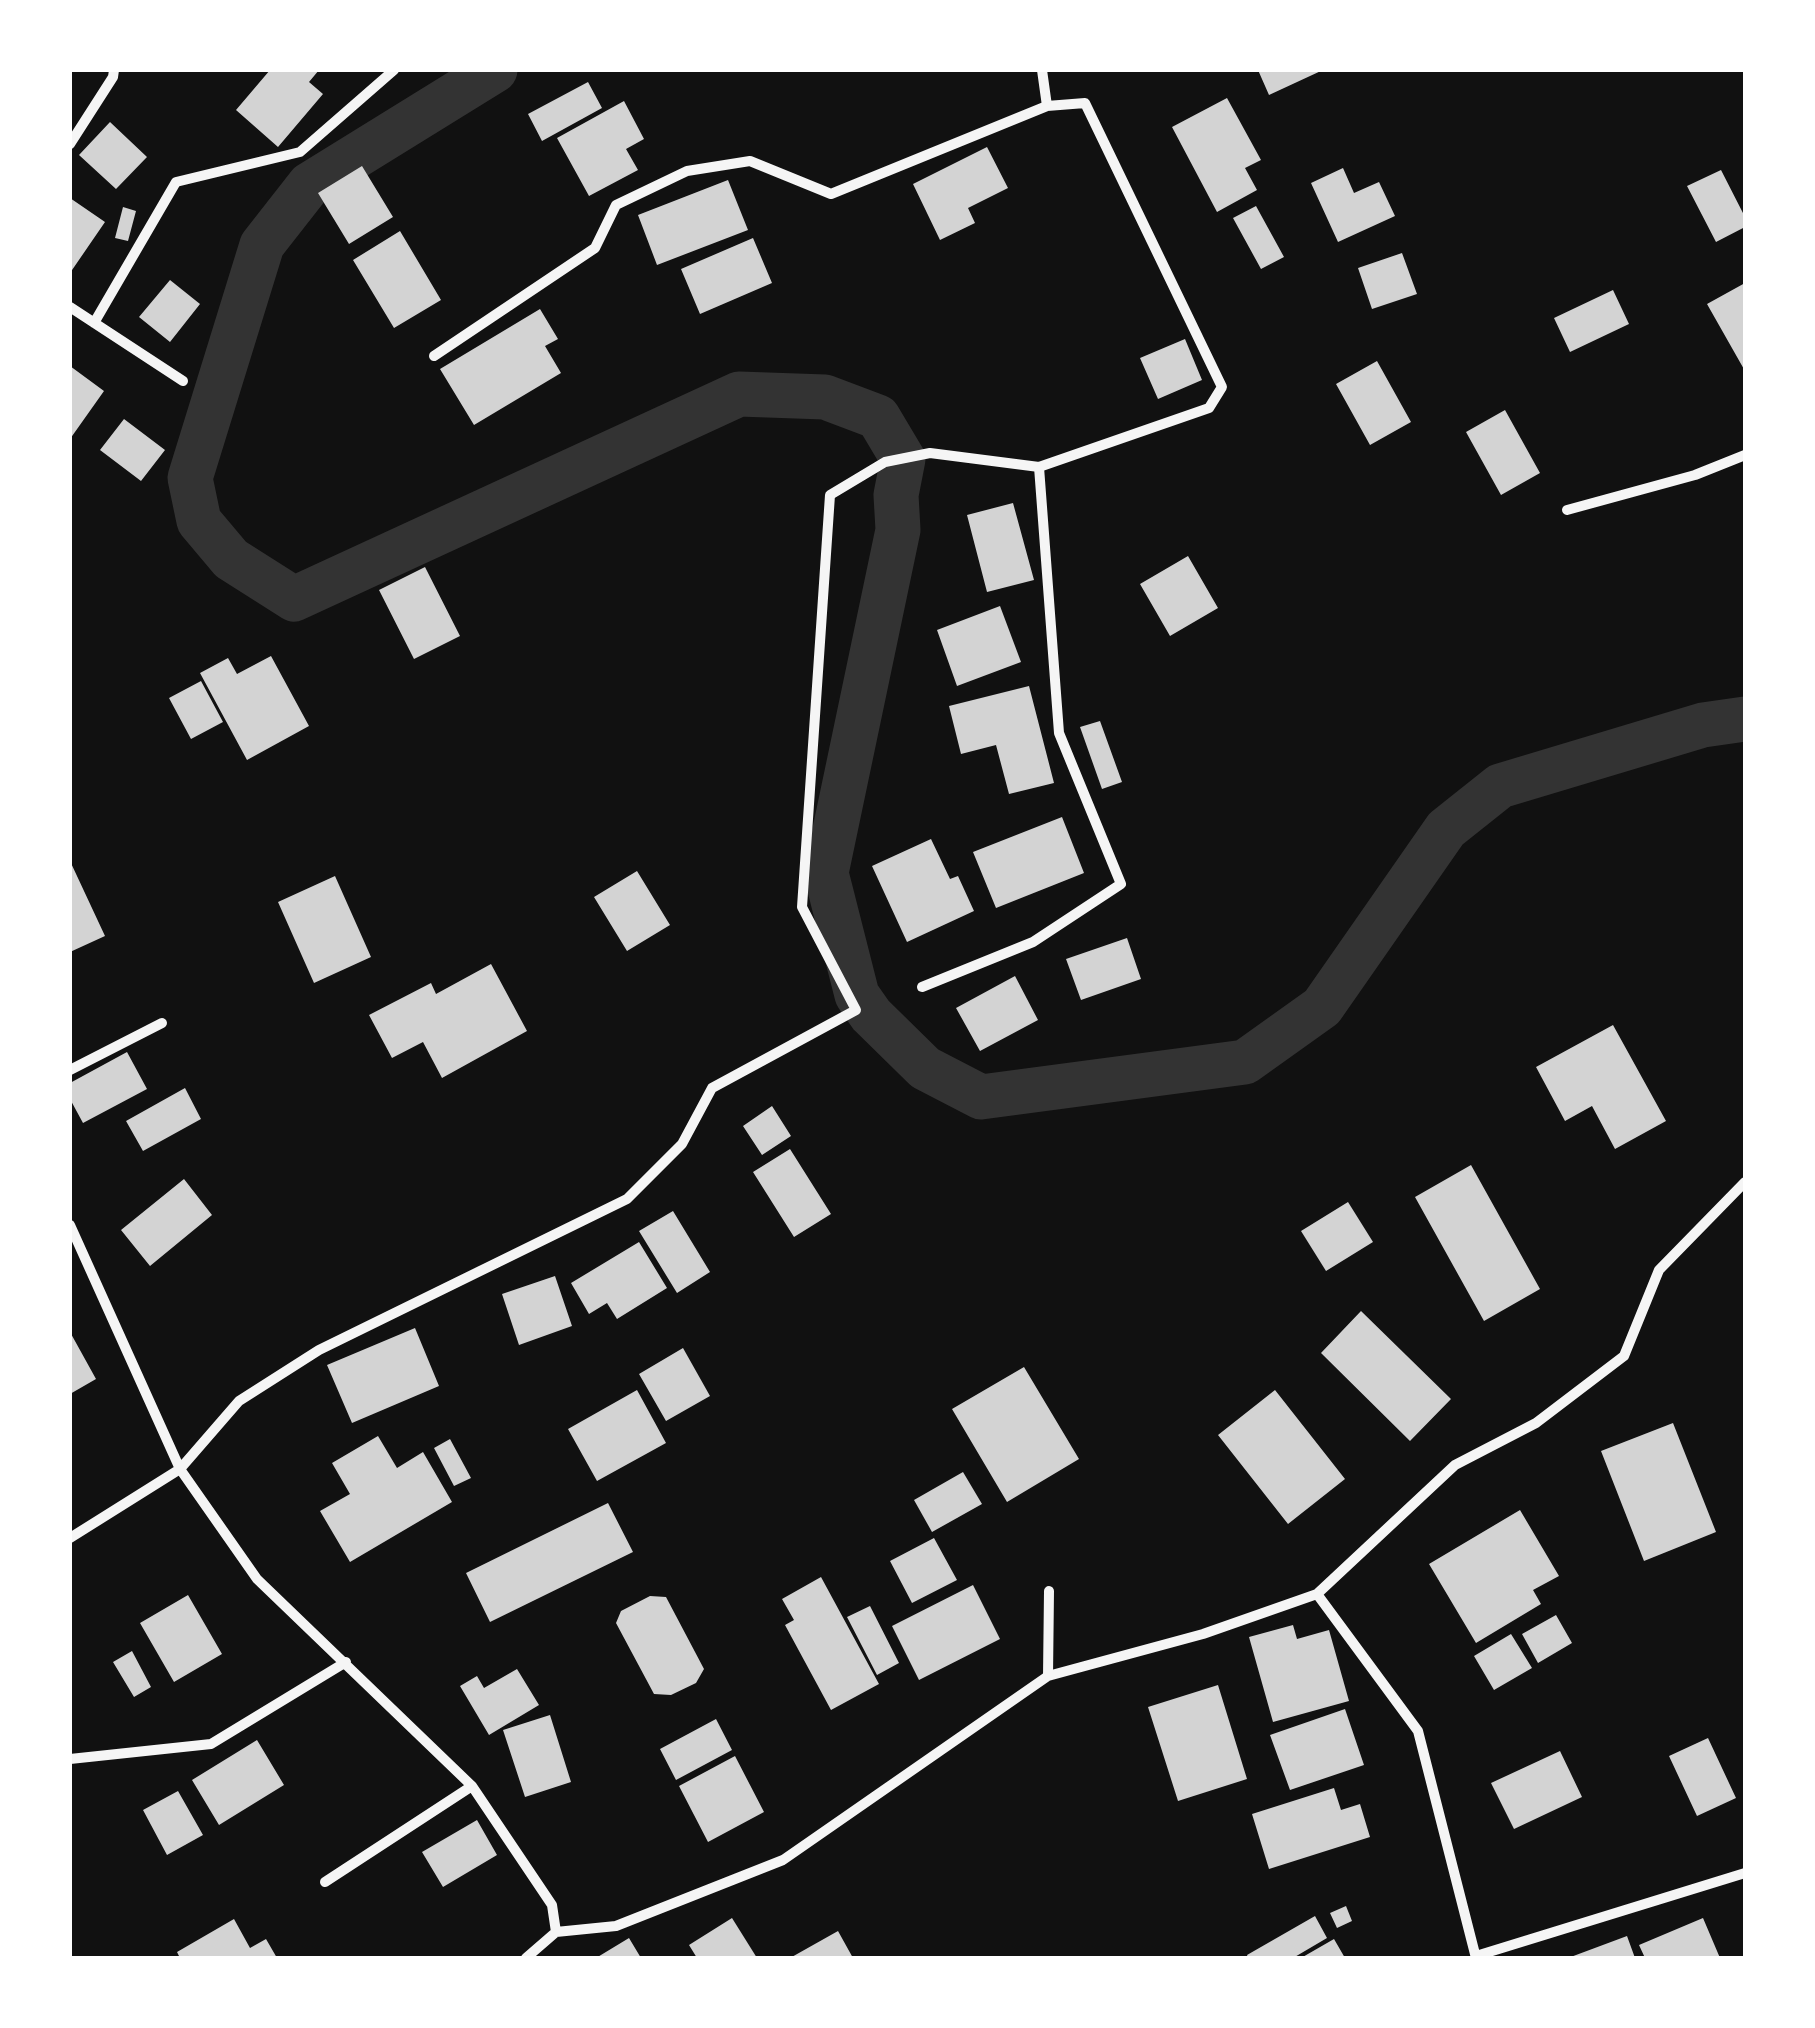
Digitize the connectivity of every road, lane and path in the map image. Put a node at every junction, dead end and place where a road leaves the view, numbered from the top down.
1 (114, 70) edge
2 (394, 70) edge
3 (1042, 70) edge
4 (1046, 106) junction
5 (70, 144) edge
6 (70, 307) edge
7 (94, 323) junction
8 (434, 356) dead end
9 (183, 380) dead end
10 (1745, 455) edge
11 (1039, 467) junction
12 (1567, 510) dead end
13 (922, 987) dead end
14 (162, 1024) dead end
15 (70, 1070) edge
16 (1745, 1182) edge
17 (70, 1224) edge
18 (180, 1469) junction
19 (70, 1538) edge
20 (1050, 1591) dead end
21 (1317, 1594) junction
22 (346, 1662) junction
23 (1048, 1676) junction
24 (70, 1759) edge
25 (472, 1786) junction
26 (1745, 1873) edge
27 (325, 1882) dead end
28 (556, 1932) junction
29 (1476, 1957) edge
30 (526, 1958) edge

1 - 5 street
2 - 7 street
3 - 4 street
4 - 8 street
4 - 11 street
6 - 7 street
7 - 9 street
10 - 12 street
11 - 13 street
11 - 18 street
14 - 15 street
16 - 21 street
17 - 18 street
18 - 19 street
18 - 22 street
20 - 23 street
21 - 23 street
21 - 29 street
22 - 24 street
22 - 25 street
23 - 28 street
25 - 27 street
25 - 28 street
26 - 29 street
28 - 30 street

